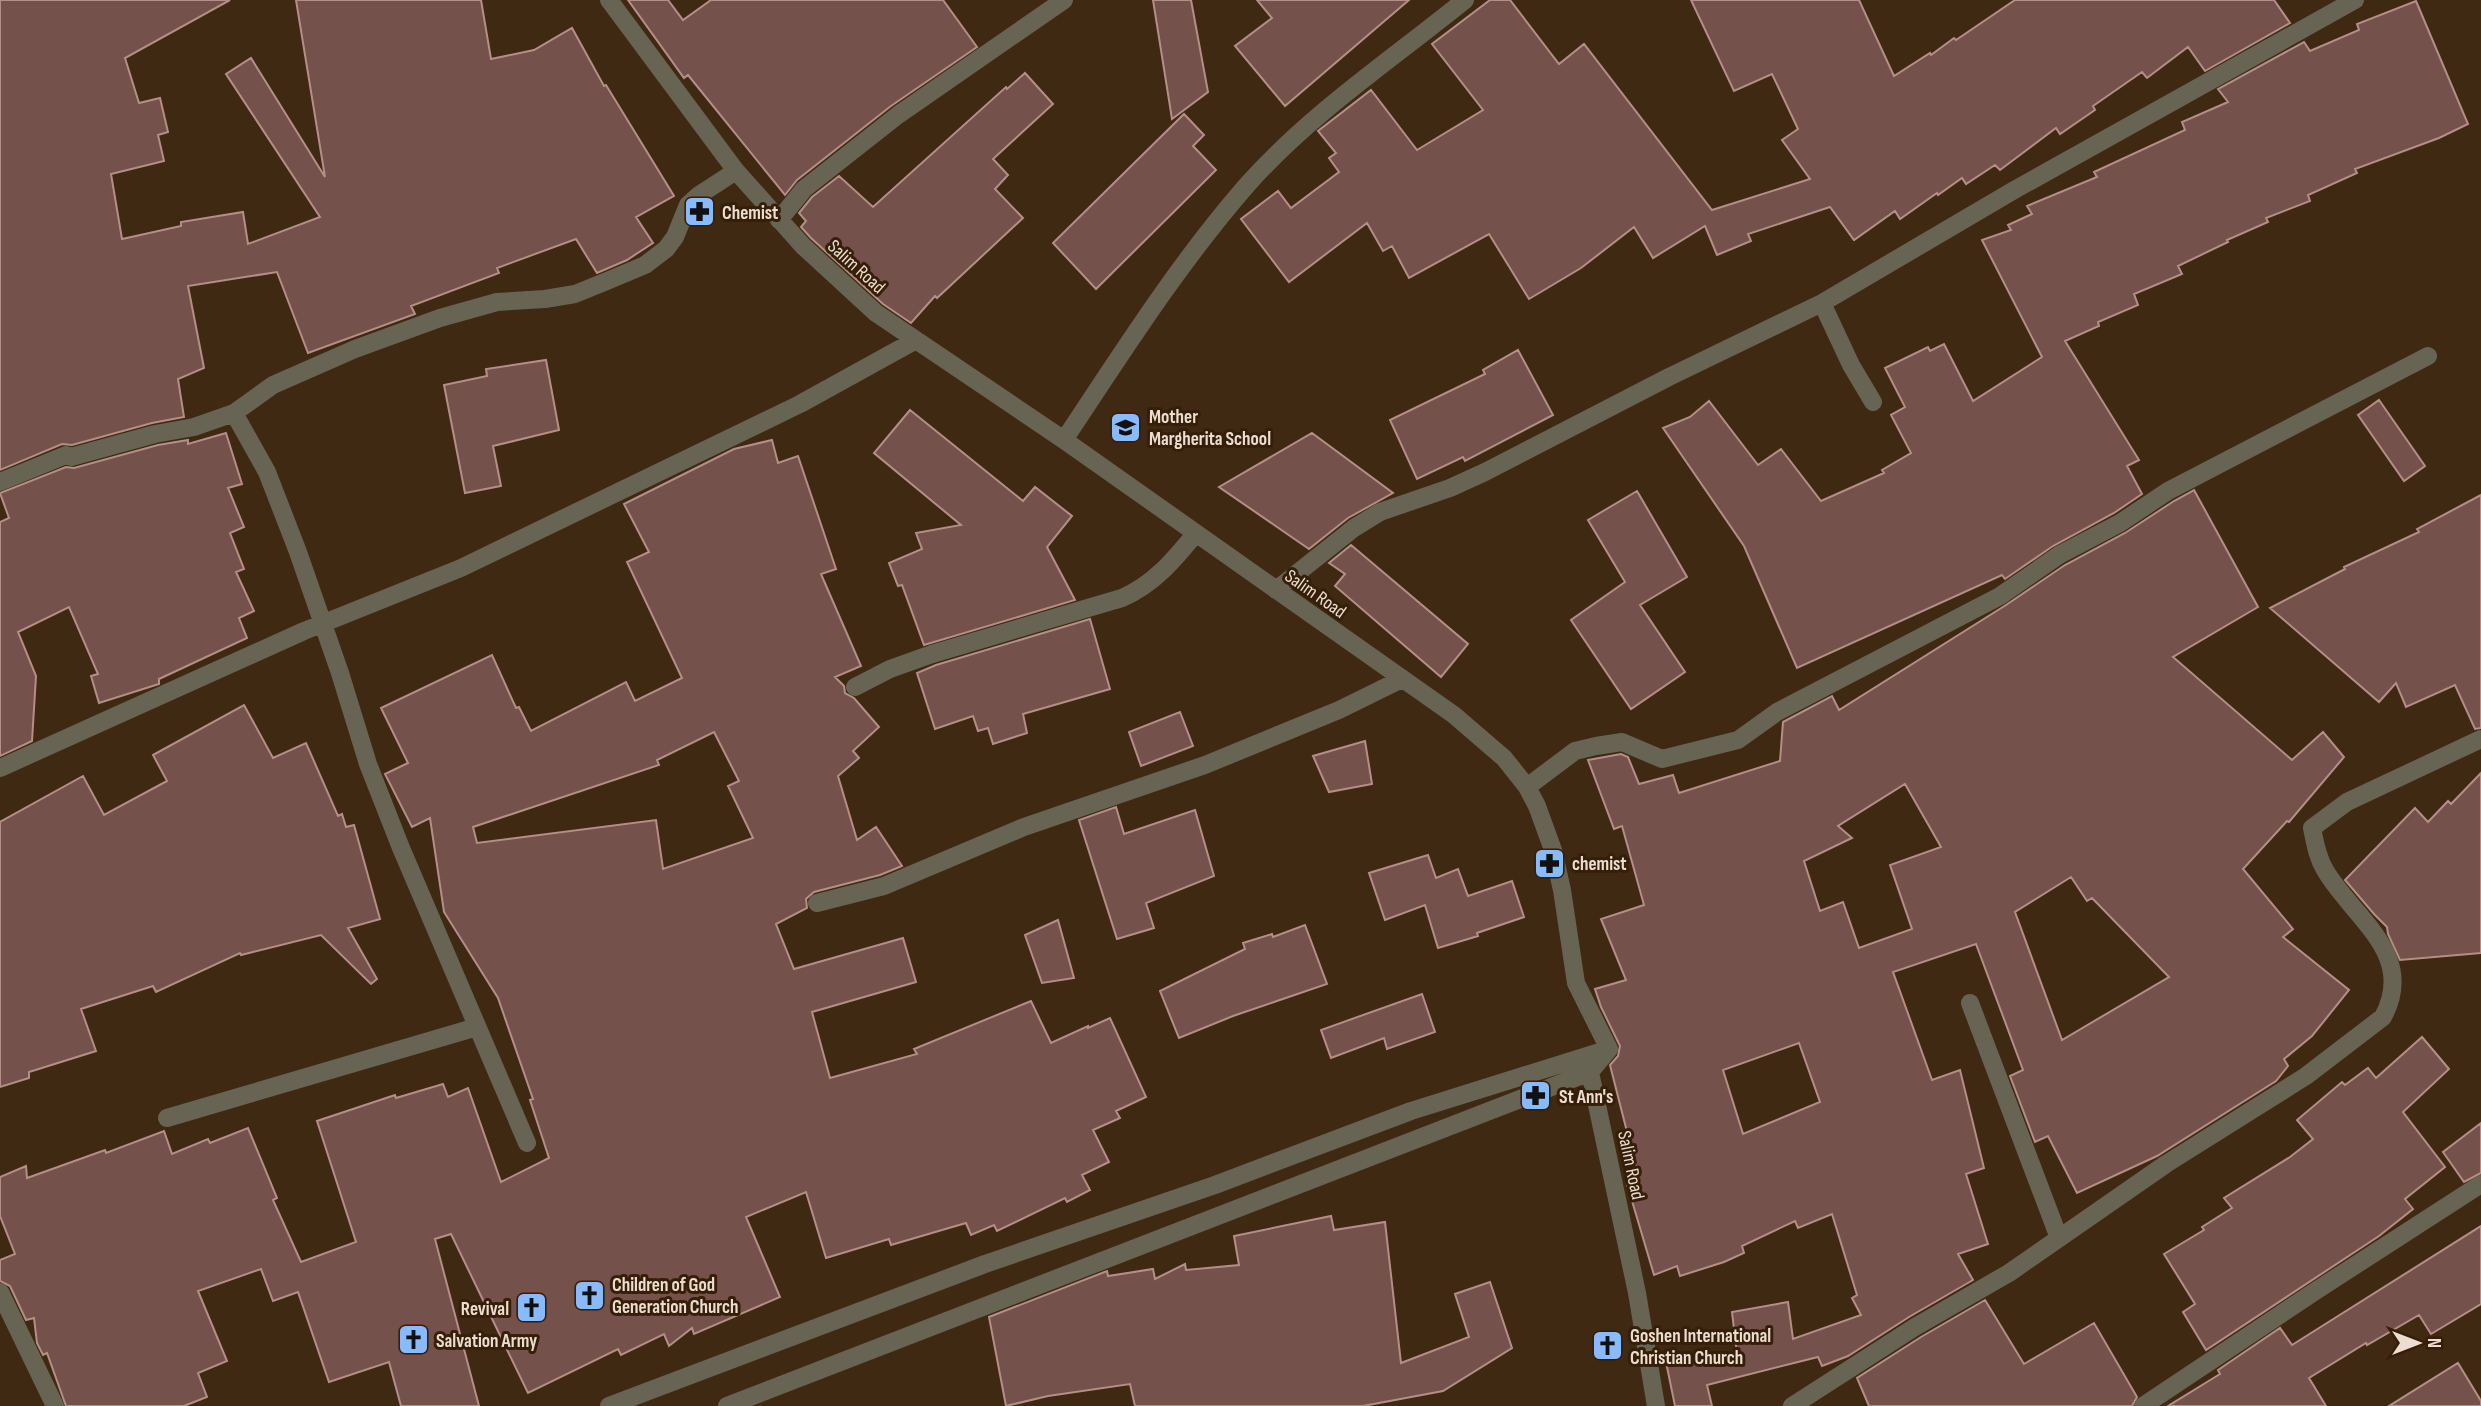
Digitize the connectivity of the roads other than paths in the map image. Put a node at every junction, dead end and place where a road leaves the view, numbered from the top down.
1 (609, 0) edge
2 (1064, 0) edge
3 (1465, 0) edge
4 (2355, 0) edge
5 (736, 171) junction
6 (779, 219) junction
7 (1822, 303) junction
8 (916, 340) junction
9 (2428, 356) dead end
10 (1873, 402) dead end
11 (234, 413) junction
12 (1064, 440) junction
13 (0, 482) edge
14 (1196, 533) junction
15 (1276, 590) junction
16 (323, 624) junction
17 (1402, 679) junction
18 (855, 687) dead end
19 (2481, 739) edge
20 (0, 768) edge
21 (1527, 787) junction
22 (817, 903) dead end
23 (1970, 1003) dead end
24 (477, 1027) junction
25 (1609, 1049) junction
26 (1590, 1072) junction
27 (167, 1118) dead end
28 (527, 1143) dead end
29 (2481, 1184) edge
30 (2059, 1238) junction
31 (0, 1292) edge
32 (2154, 1403) edge
33 (55, 1406) edge
34 (609, 1406) edge
35 (727, 1406) edge
36 (1656, 1406) edge
37 (1793, 1406) edge

1 - 5 street, Salim Road
2 - 6 street
3 - 12 street
4 - 7 street
5 - 6 street, Salim Road
5 - 11 street
6 - 8 street, Salim Road
7 - 10 street
7 - 15 street
8 - 12 street, Salim Road
8 - 16 street
9 - 21 street
11 - 13 street
11 - 16 street
12 - 14 street, Salim Road
14 - 15 street, Salim Road
14 - 18 street
15 - 17 street, Salim Road
16 - 20 street
16 - 24 street
17 - 21 street, Salim Road
17 - 22 street
19 - 30 street
21 - 25 street, Salim Road
23 - 30 street
24 - 27 street
24 - 28 street
25 - 26 street
25 - 34 street
26 - 35 street
26 - 36 street, Salim Road
29 - 32 street
30 - 37 street
31 - 33 street

